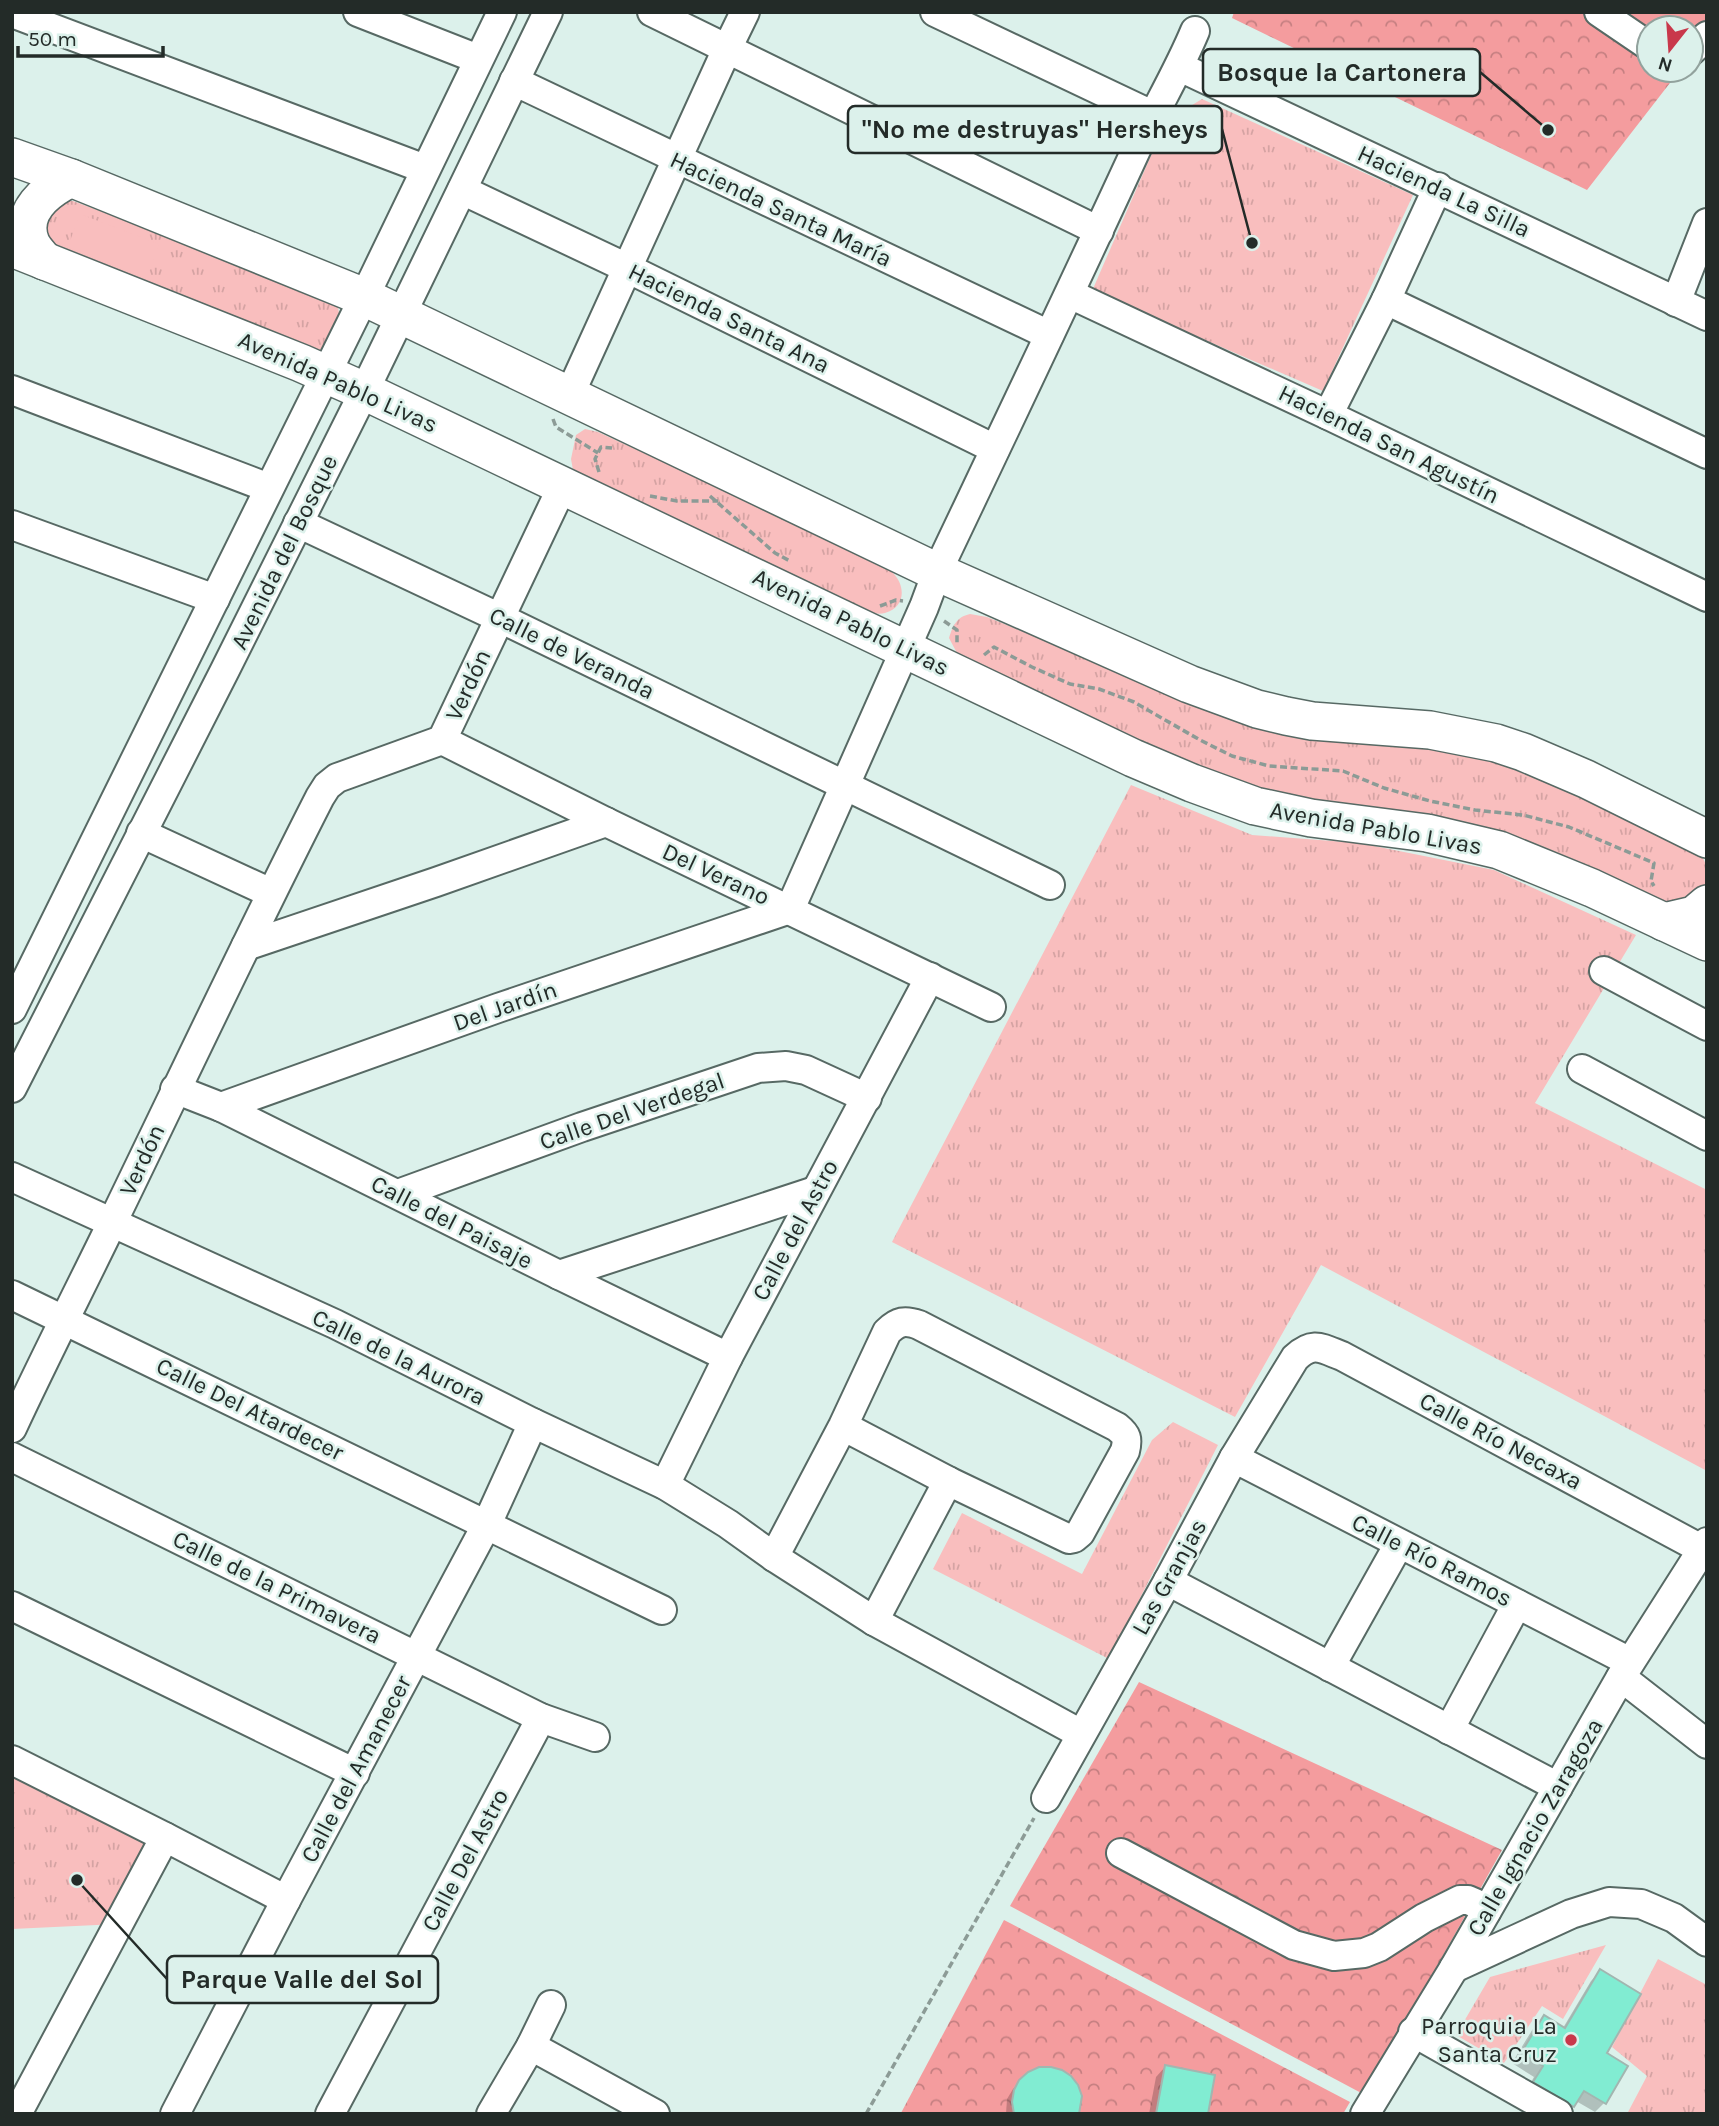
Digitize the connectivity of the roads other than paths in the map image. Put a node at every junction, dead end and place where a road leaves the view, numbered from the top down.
1 (358, 12) edge
2 (502, 12) edge
3 (548, 12) edge
4 (652, 12) edge
5 (745, 12) edge
6 (935, 12) edge
7 (1599, 12) edge
8 (12, 13) edge
9 (1195, 31) dead end
10 (1635, 36) edge
11 (727, 48) junction
12 (478, 59) junction
13 (1180, 67) junction
14 (514, 81) junction
15 (1152, 115) junction
16 (12, 157) edge
17 (678, 160) junction
18 (425, 169) junction
19 (71, 178) junction
20 (1438, 187) junction
21 (462, 190) junction
22 (1707, 223) edge
23 (1099, 231) junction
24 (28, 254) edge
25 (626, 268) junction
26 (1070, 294) junction
27 (364, 297) junction
28 (1386, 300) junction
29 (1676, 302) junction
30 (401, 315) junction
31 (1707, 316) edge
32 (1049, 335) junction
33 (326, 374) junction
34 (12, 390) edge
35 (364, 391) junction
36 (569, 396) junction
37 (1328, 415) junction
38 (995, 449) junction
39 (1707, 454) edge
40 (563, 485) junction
41 (269, 488) junction
42 (298, 523) junction
43 (12, 525) edge
44 (937, 572) junction
45 (1707, 597) edge
46 (215, 599) junction
47 (500, 618) junction
48 (904, 648) junction
49 (442, 740) junction
50 (845, 786) junction
51 (606, 822) junction
52 (141, 832) junction
53 (1707, 839) edge
54 (1050, 885) dead end
55 (271, 892) junction
56 (1707, 904) edge
57 (790, 909) junction
58 (1664, 922) junction
59 (1707, 942) edge
60 (246, 946) junction
61 (1604, 971) dead end
62 (930, 977) junction
63 (991, 1007) dead end
64 (12, 1009) edge
65 (1707, 1026) edge
66 (1582, 1069) dead end
67 (12, 1088) edge
68 (175, 1089) junction
69 (866, 1098) junction
70 (220, 1107) junction
71 (1707, 1136) edge
72 (12, 1177) edge
73 (815, 1191) junction
74 (398, 1195) junction
75 (112, 1223) junction
76 (559, 1275) junction
77 (12, 1295) edge
78 (63, 1319) junction
79 (728, 1357) junction
80 (1295, 1358) joint
81 (533, 1423) junction
82 (843, 1426) junction
83 (12, 1428) edge
84 (12, 1457) edge
85 (1234, 1458) junction
86 (948, 1481) junction
87 (665, 1485) junction
88 (486, 1524) junction
89 (1399, 1544) junction
90 (1706, 1548) edge
91 (774, 1557) junction
92 (1168, 1581) junction
93 (1517, 1604) junction
94 (12, 1606) edge
95 (662, 1610) dead end
96 (874, 1621) junction
97 (416, 1656) junction
98 (1330, 1667) junction
99 (1626, 1669) junction
100 (541, 1718) junction
101 (1449, 1730) junction
102 (1081, 1734) junction
103 (595, 1737) dead end
104 (1707, 1744) edge
105 (12, 1760) edge
106 (355, 1773) junction
107 (1558, 1787) junction
108 (1045, 1798) road end
109 (165, 1836) junction
110 (1121, 1853) dead end
111 (286, 1900) junction
112 (1486, 1912) junction
113 (1707, 1942) edge
114 (1454, 1968) junction
115 (551, 2005) dead end
116 (1413, 2032) junction
117 (531, 2046) junction
118 (493, 2113) edge
119 (18, 2114) edge
120 (175, 2114) edge
121 (330, 2114) edge
122 (655, 2114) edge
123 (1365, 2114) edge
124 (1558, 2114) edge

1 - 12 street
2 - 12 street, Avenida del Bosque
3 - 14 street, Avenida del Bosque
4 - 11 street
5 - 11 street
6 - 15 street
7 - 10 street
8 - 18 street
9 - 13 street
11 - 17 street
11 - 23 street
12 - 18 street, Avenida del Bosque
13 - 15 street
13 - 20 street, Hacienda La Silla
14 - 17 street, Hacienda Santa María
14 - 21 street, Avenida del Bosque
15 - 23 street
16 - 19 main road
17 - 25 street
17 - 32 street, Hacienda Santa María
18 - 27 street, Avenida del Bosque
19 - 24 main road
19 - 27 main road
20 - 28 street
20 - 29 street, Hacienda La Silla
21 - 25 street, Hacienda Santa Ana
21 - 30 street, Avenida del Bosque
22 - 29 street
23 - 26 street
24 - 33 main road, Avenida Pablo Livas
25 - 36 street
25 - 38 street, Hacienda Santa Ana
26 - 32 street
26 - 37 street, Hacienda San Agustín
27 - 30 main road
27 - 33 street, Avenida del Bosque
28 - 37 street
28 - 39 street
29 - 31 street, Hacienda La Silla
30 - 35 street, Avenida del Bosque
30 - 36 main road
32 - 38 street
33 - 35 main road, Avenida Pablo Livas
33 - 41 street, Avenida del Bosque
34 - 41 street
35 - 40 main road, Avenida Pablo Livas
35 - 42 street, Avenida del Bosque
36 - 44 main road
37 - 45 street, Hacienda San Agustín
38 - 44 street
40 - 47 street, Verdón
40 - 48 main road, Avenida Pablo Livas
41 - 46 street, Avenida del Bosque
42 - 47 street, Calle de Veranda
42 - 52 street, Avenida del Bosque
43 - 46 street
44 - 48 street
44 - 53 main road
46 - 64 street, Avenida del Bosque
47 - 49 street, Verdón
47 - 50 street, Calle de Veranda
48 - 50 street
48 - 58 main road, Avenida Pablo Livas
49 - 51 street, Del Verano
49 - 55 street, Verdón
50 - 54 street, Calle de Veranda
50 - 57 street
51 - 57 street, Del Verano
51 - 60 street
52 - 55 street
52 - 67 street, Avenida del Bosque
55 - 60 street, Verdón
56 - 58 main road
57 - 62 street, Del Verano
57 - 70 street, Del Jardín
58 - 59 main road, Avenida Pablo Livas
60 - 68 street, Verdón
61 - 65 street
62 - 63 street, Del Verano
62 - 69 street, Calle del Astro
66 - 71 street
68 - 70 street, Calle del Paisaje
68 - 75 street, Verdón
69 - 73 street, Calle del Astro
69 - 74 street, Calle Del Verdegal
70 - 74 street, Calle del Paisaje
72 - 75 street, Calle de la Aurora
73 - 76 street
73 - 79 street, Calle del Astro
74 - 76 street, Calle del Paisaje
75 - 78 street, Verdón
75 - 81 street, Calle de la Aurora
76 - 79 street, Calle del Paisaje
77 - 78 street, Calle Del Atardecer
78 - 83 street, Verdón
78 - 88 street, Calle Del Atardecer
79 - 87 street, Calle del Astro
80 - 85 street, Las Granjas
80 - 90 street, Calle Río Necaxa
81 - 87 street, Calle de la Aurora
81 - 88 street, Calle del Amanecer
82 - 86 street
82 - 86 street
82 - 91 street
84 - 97 street, Calle de la Primavera
85 - 89 street, Calle Río Ramos
85 - 92 street, Las Granjas
86 - 96 street
87 - 91 street, Calle de la Aurora
88 - 95 street, Calle Del Atardecer
88 - 97 street, Calle del Amanecer
89 - 93 street, Calle Río Ramos
89 - 98 street
90 - 99 street, Calle Ignacio Zaragoza
91 - 96 street, Calle de la Aurora
92 - 98 street
92 - 102 street, Las Granjas
93 - 99 street, Calle Río Ramos
93 - 101 street
94 - 106 street
96 - 102 street, Calle de la Aurora
97 - 100 street, Calle de la Primavera
97 - 106 street, Calle del Amanecer
98 - 101 street
99 - 104 street, Calle Río Ramos
99 - 107 street, Calle Ignacio Zaragoza
100 - 103 street, Calle de la Primavera
100 - 121 street, Calle Del Astro
101 - 107 street
102 - 108 street, Las Granjas
105 - 109 street
106 - 111 street, Calle del Amanecer
107 - 112 street, Calle Ignacio Zaragoza
109 - 111 street
109 - 119 street
110 - 112 street
111 - 120 street, Calle del Amanecer
112 - 114 street, Calle Ignacio Zaragoza
113 - 114 street
114 - 116 street, Calle Ignacio Zaragoza
115 - 117 street
116 - 123 street, Calle Ignacio Zaragoza
116 - 124 street
117 - 118 street
117 - 122 street

